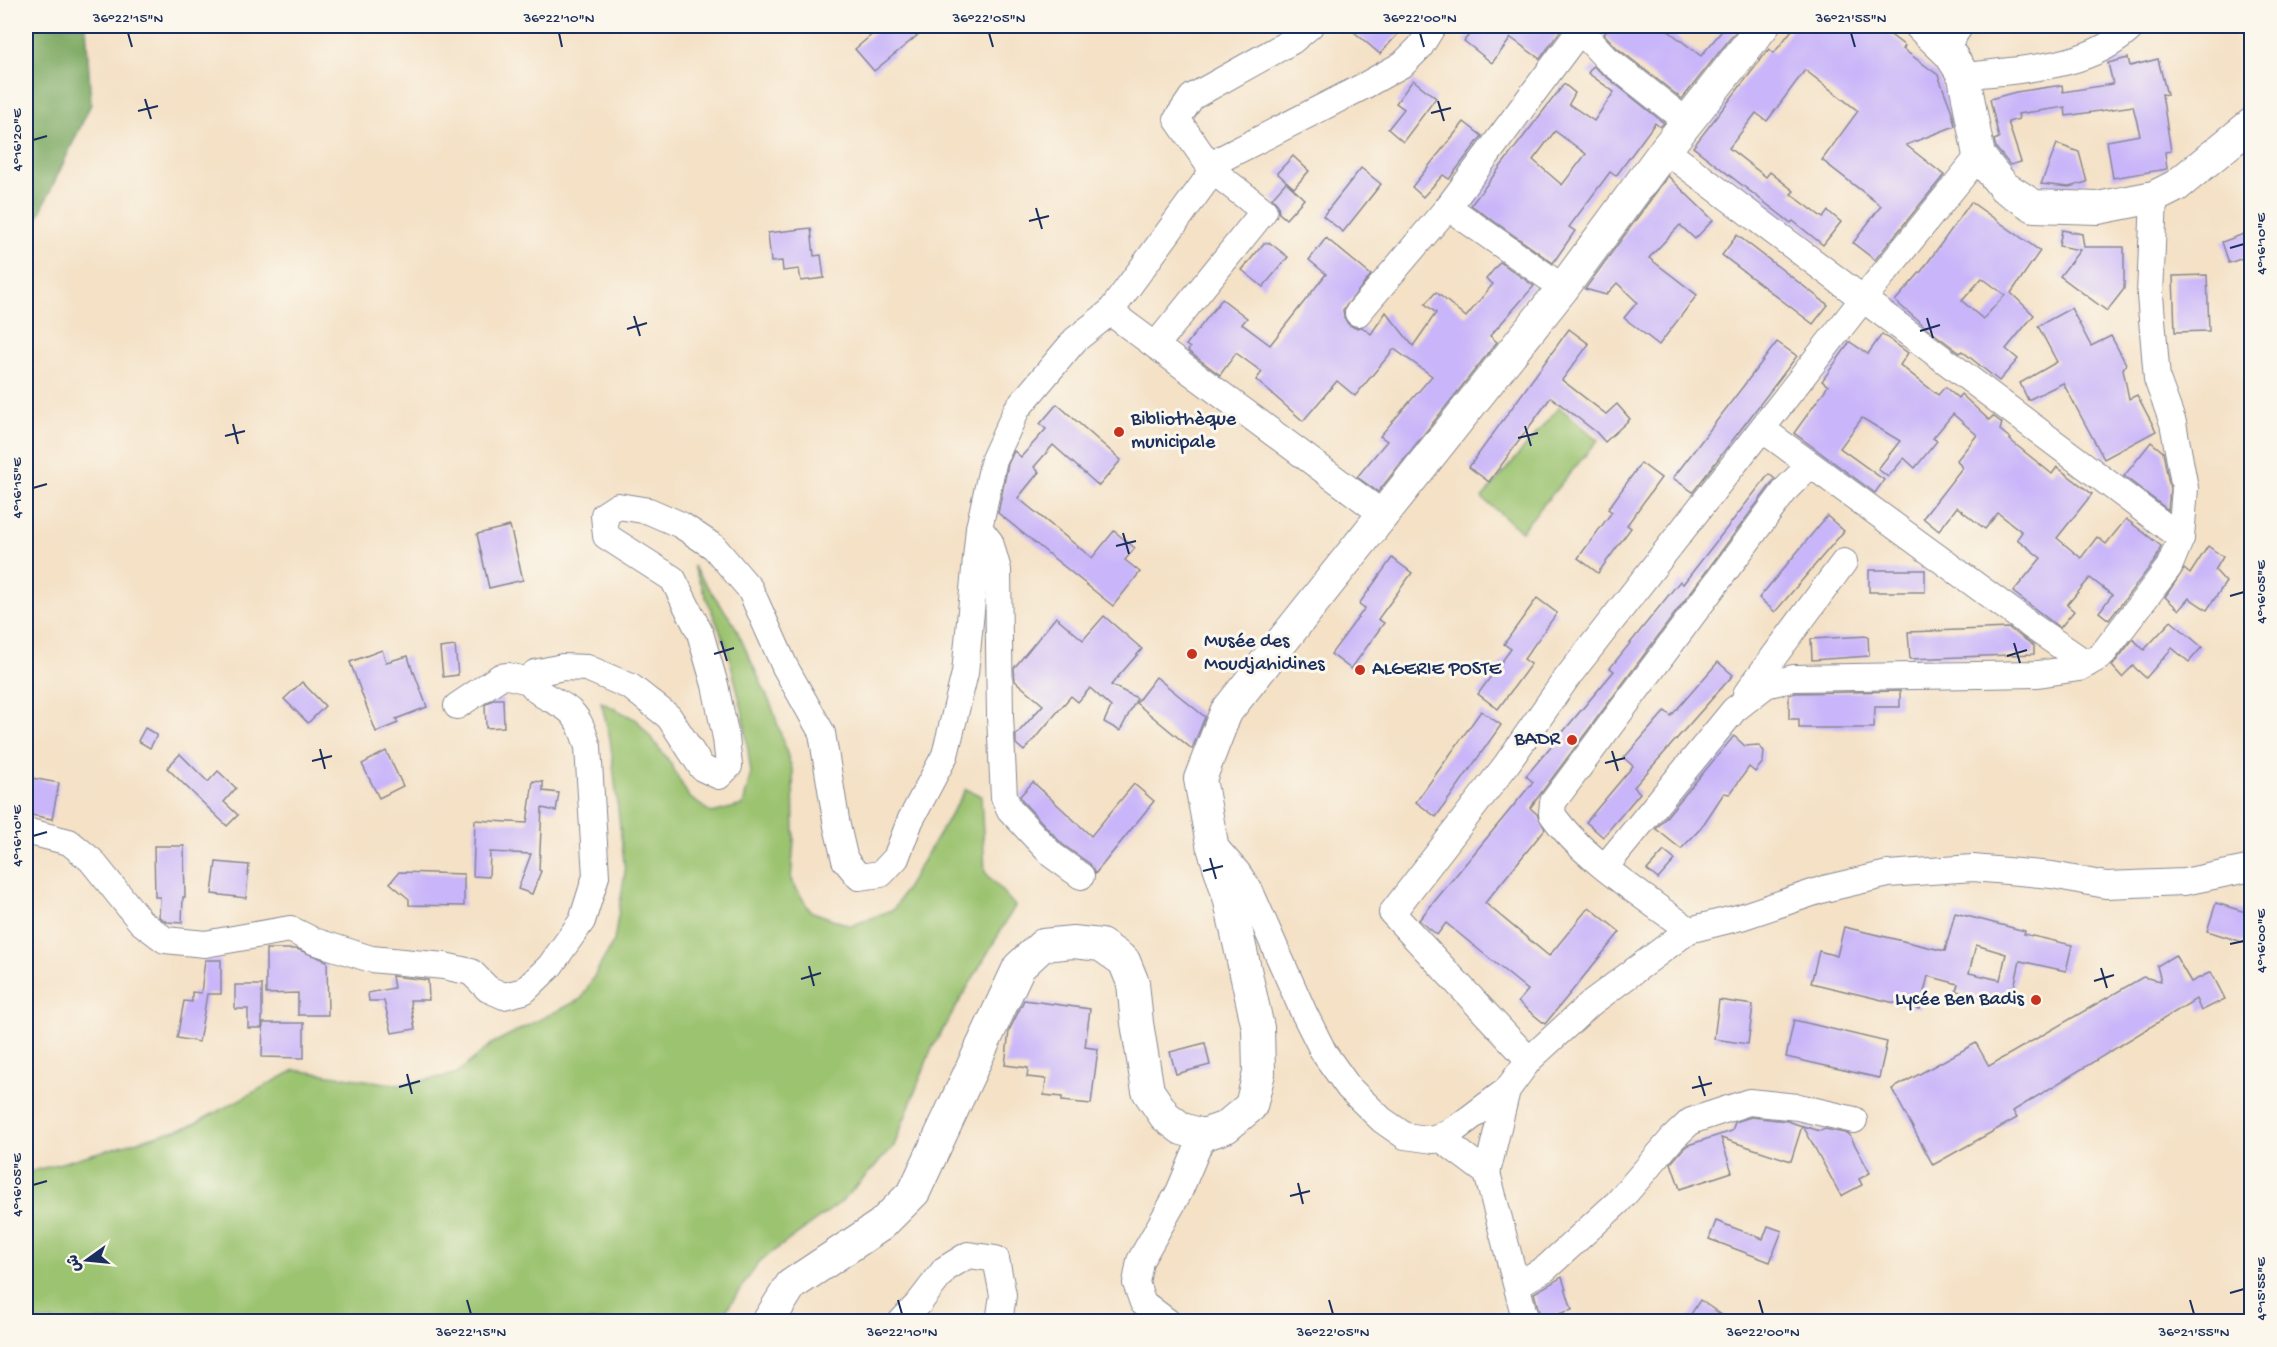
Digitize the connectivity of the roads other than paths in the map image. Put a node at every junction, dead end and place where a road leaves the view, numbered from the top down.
1 (1311, 26) edge
2 (1433, 26) edge
3 (1762, 26) edge
4 (1920, 26) edge
5 (2133, 26) edge
6 (1579, 27) edge
7 (1952, 37) edge
8 (1964, 76) junction
9 (1687, 122) junction
10 (2252, 124) edge
11 (1665, 150) junction
12 (1979, 156) junction
13 (1213, 171) junction
14 (2154, 197) junction
15 (1448, 207) junction
16 (1563, 288) junction
17 (1863, 299) junction
18 (1110, 312) junction
19 (1358, 313) dead end
20 (1156, 345) junction
21 (1762, 429) junction
22 (1810, 465) junction
23 (1384, 515) junction
24 (978, 528) junction
25 (2181, 537) junction
26 (1844, 562) dead end
27 (2087, 664) junction
28 (533, 682) junction
29 (457, 706) dead end
30 (1734, 710) junction
31 (26, 831) edge
32 (1212, 844) junction
33 (1605, 867) junction
34 (2252, 868) edge
35 (1081, 876) dead end
36 (1689, 930) junction
37 (1529, 1060) junction
38 (1508, 1090) junction
39 (1854, 1120) dead end
40 (1203, 1135) junction
41 (1439, 1137) junction
42 (1486, 1173) junction
43 (1517, 1285) junction
44 (768, 1322) edge
45 (901, 1322) edge
46 (999, 1322) edge
47 (1168, 1322) edge
48 (1526, 1322) edge

1 - 13 street
2 - 13 street
3 - 9 main road
4 - 7 main road
5 - 8 street
6 - 9 street
6 - 15 street
7 - 8 main road
8 - 12 main road
9 - 11 main road
10 - 14 main road
11 - 16 main road
11 - 17 street
12 - 14 main road
12 - 17 street
13 - 18 street
13 - 20 street
14 - 25 street
15 - 16 street
15 - 19 street
16 - 23 main road
17 - 21 street
17 - 25 street
18 - 20 street
18 - 24 street
20 - 23 street
21 - 22 street
21 - 37 street
22 - 27 street
22 - 33 street
23 - 32 main road
24 - 28 street
24 - 35 street
25 - 27 street
26 - 30 street
27 - 30 street
28 - 29 street
28 - 31 street
30 - 33 street
32 - 40 main road
32 - 41 street
33 - 36 street
34 - 36 street
36 - 37 street
37 - 38 street
38 - 41 street
38 - 42 street
39 - 43 street
40 - 44 main road
40 - 47 street
41 - 42 street
42 - 43 street
43 - 48 street
45 - 46 street

